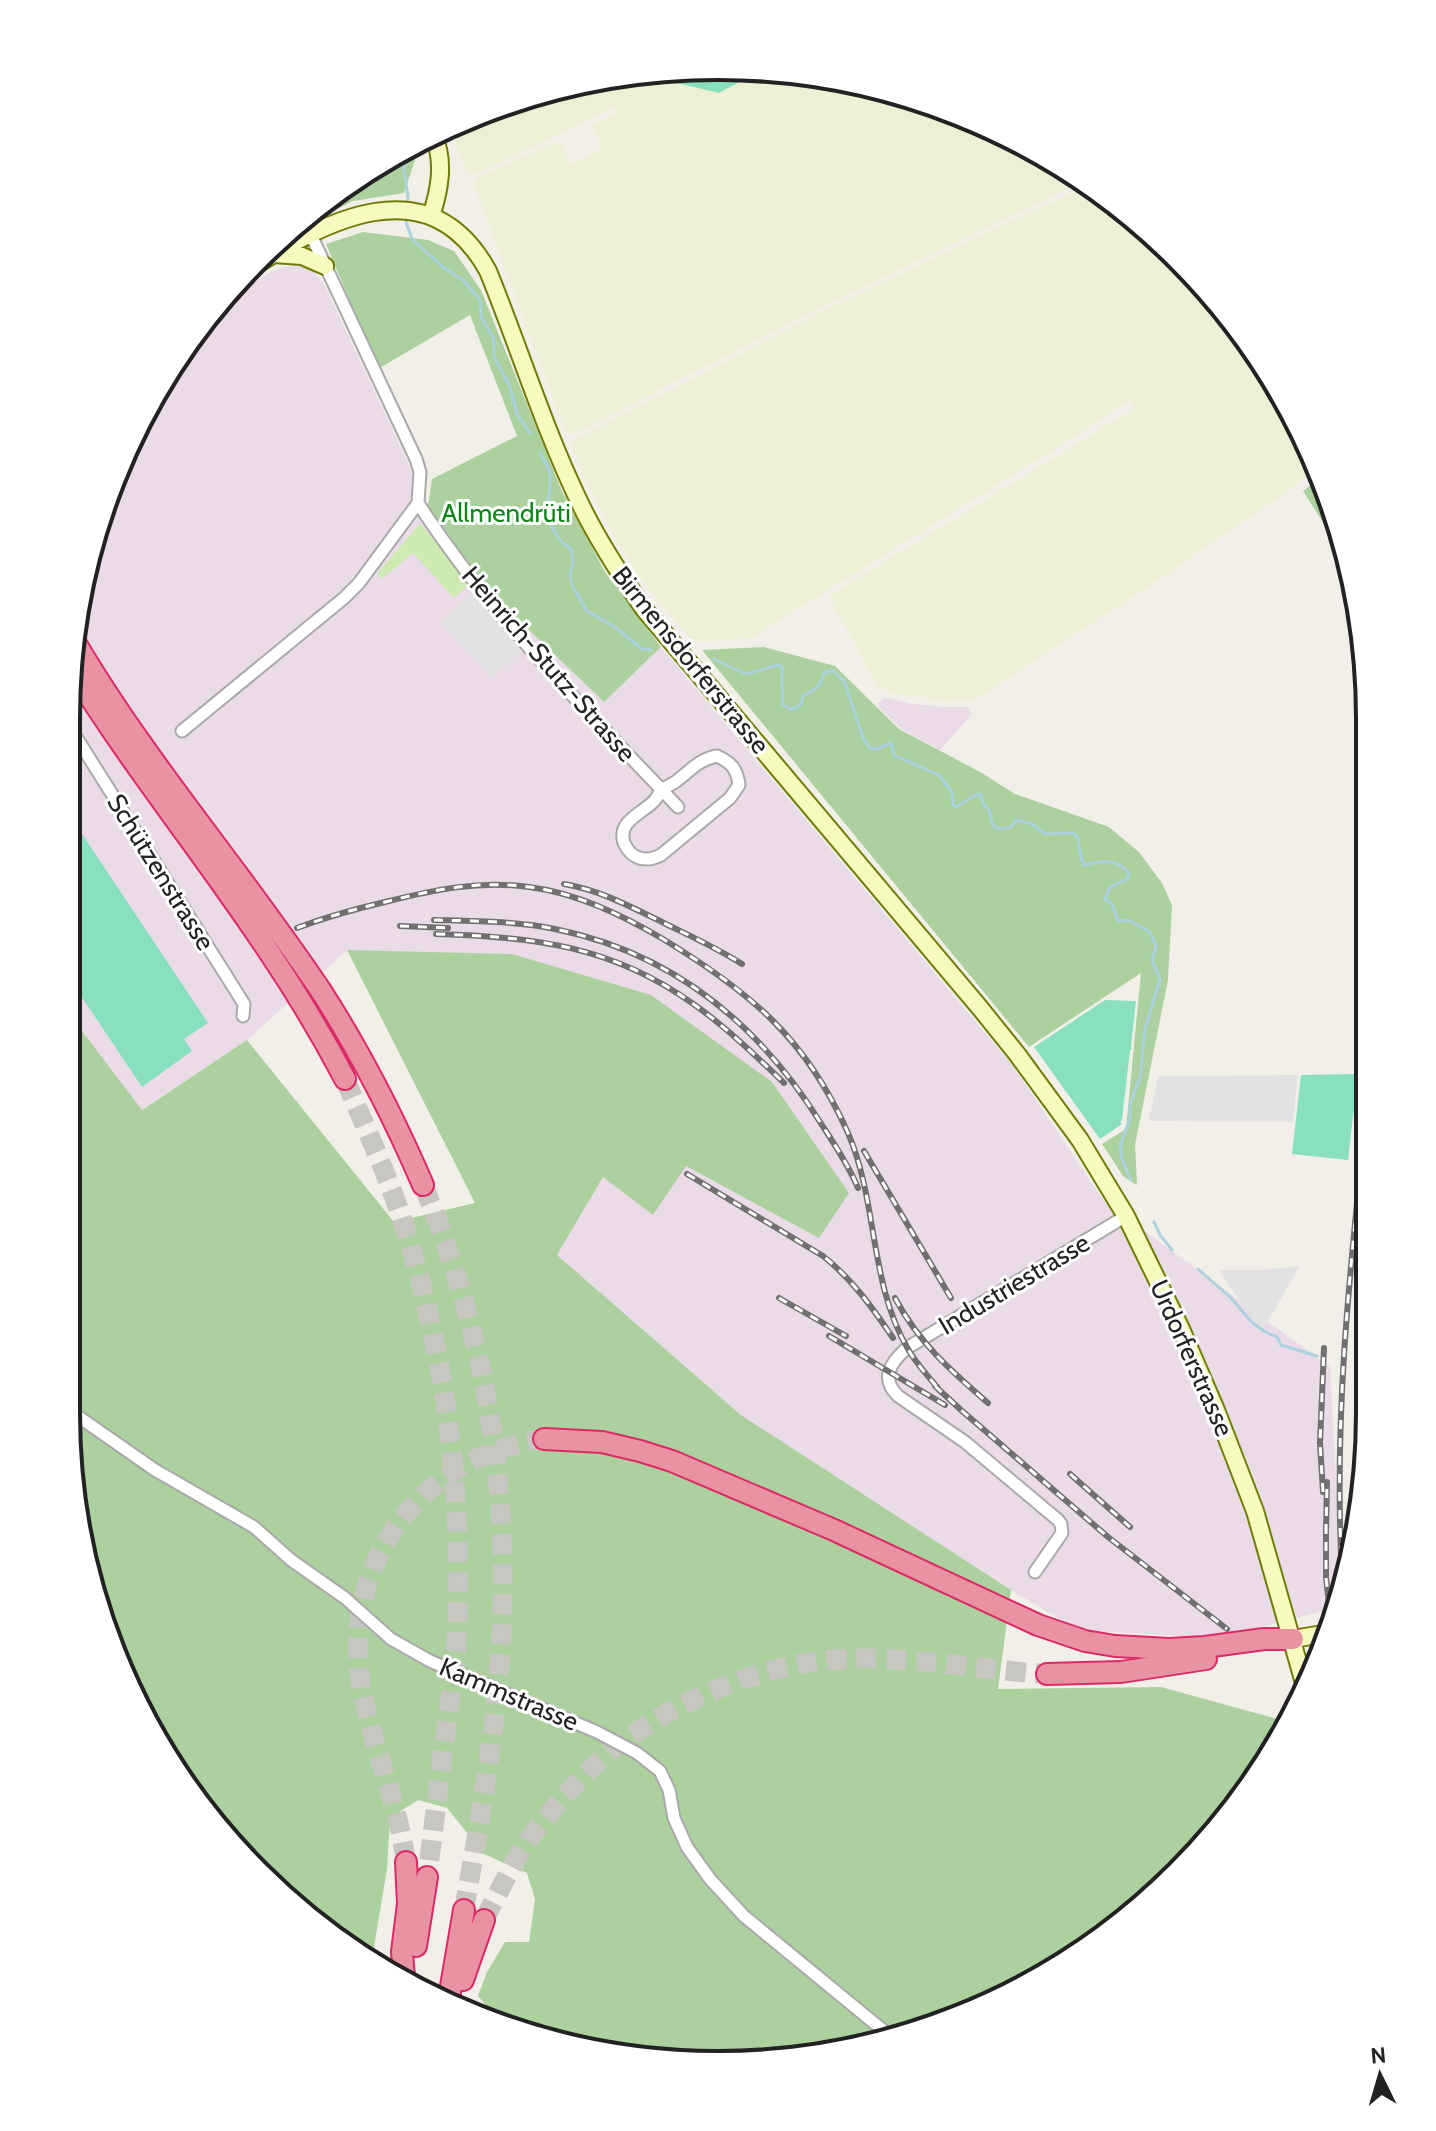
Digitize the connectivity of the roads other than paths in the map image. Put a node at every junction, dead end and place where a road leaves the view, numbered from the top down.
1 (437, 145) edge
2 (425, 214) junction
3 (310, 233) junction
4 (290, 245) edge
5 (280, 254) edge
6 (325, 266) junction
7 (418, 503) junction
8 (83, 655) edge
9 (81, 682) edge
10 (182, 731) dead end
11 (80, 743) edge
12 (660, 789) junction
13 (678, 807) dead end
14 (243, 1016) dead end
15 (1017, 1054) joint
16 (345, 1079) tunnel mouth
17 (423, 1185) tunnel mouth
18 (1126, 1216) junction
19 (80, 1418) edge
20 (544, 1439) tunnel mouth
21 (1035, 1572) dead end
22 (1315, 1635) edge
23 (1293, 1639) junction
24 (1301, 1670) edge
25 (1047, 1674) tunnel mouth
26 (406, 1862) tunnel mouth
27 (427, 1877) tunnel mouth
28 (415, 1908) junction
29 (464, 1910) tunnel mouth
30 (484, 1920) tunnel mouth
31 (465, 1946) junction
32 (403, 1968) edge
33 (411, 1972) edge
34 (452, 1992) edge
35 (458, 1995) edge
36 (882, 2029) edge

1 - 2 main road
2 - 3 main road
2 - 15 main road, Birmensdorferstrasse
3 - 4 main road
3 - 6 street
5 - 6 main road
6 - 7 street
7 - 10 street
7 - 12 street, Heinrich-Stutz-Strasse
8 - 17 highway
9 - 16 highway
11 - 14 street, Schützenstrasse
12 - 12 street
12 - 13 street, Heinrich-Stutz-Strasse
15 - 18 main road, Urdorferstrasse
18 - 21 street, Industriestrasse
18 - 23 main road, Urdorferstrasse
19 - 36 street, Kammstrasse
20 - 23 highway
22 - 23 main road
23 - 24 main road, Urdorferstrasse
23 - 25 highway
26 - 28 highway
27 - 28 highway
28 - 32 highway
28 - 33 highway
29 - 31 highway
30 - 31 highway
31 - 34 highway
31 - 35 highway

